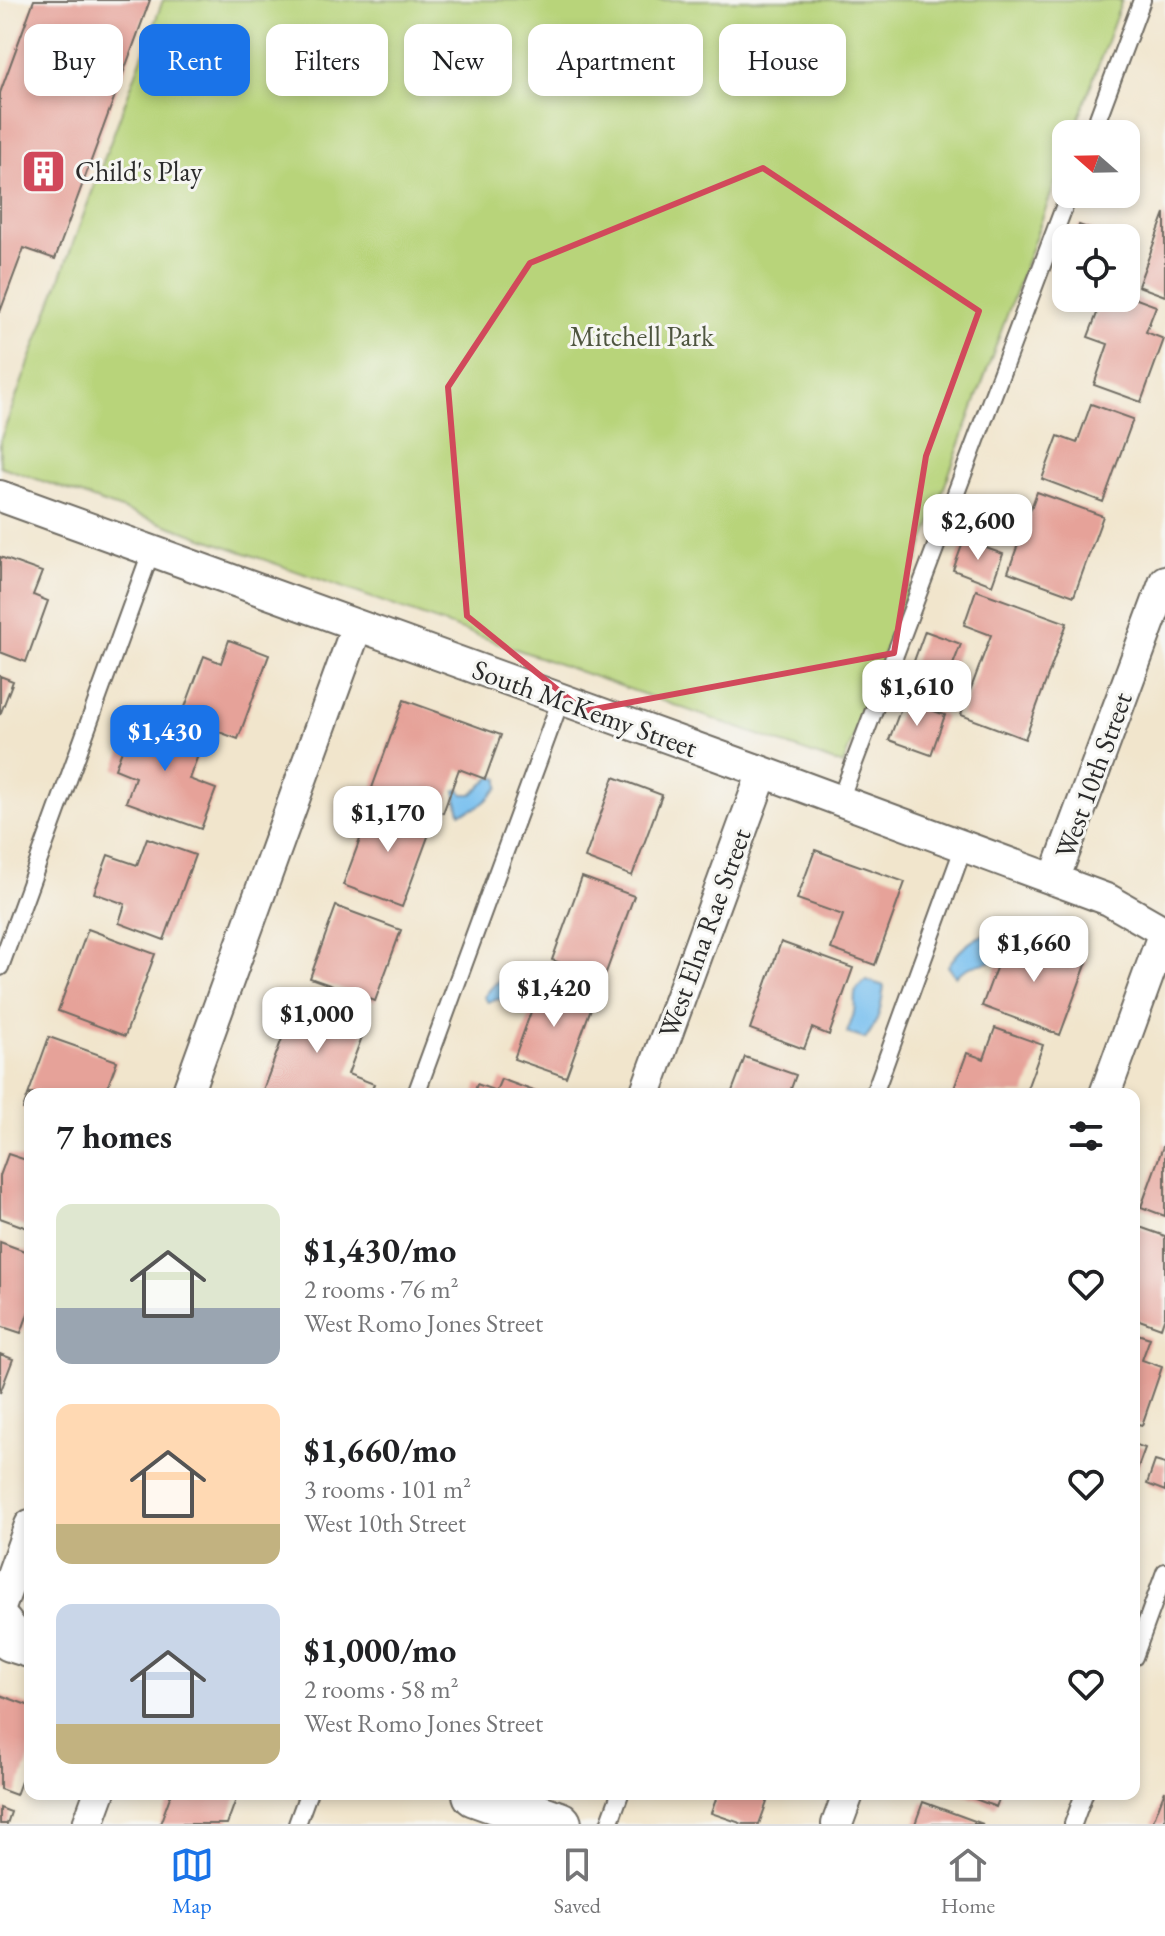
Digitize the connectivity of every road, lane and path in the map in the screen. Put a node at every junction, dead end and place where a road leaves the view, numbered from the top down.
1 (1142, 0) edge
2 (1097, 120) edge
3 (1064, 208) edge
4 (0, 496) edge
5 (151, 552) junction
6 (1165, 581) edge
7 (357, 626) junction
8 (561, 699) junction
9 (763, 772) junction
10 (840, 800) junction
11 (964, 846) junction
12 (1054, 880) junction
13 (1165, 932) edge
14 (0, 967) edge
15 (189, 1088) edge
16 (418, 1088) edge
17 (647, 1088) edge
18 (876, 1088) edge
19 (1107, 1088) edge
20 (24, 1542) edge
21 (1165, 1572) edge
22 (0, 1608) edge
23 (24, 1615) edge
24 (0, 1618) edge
25 (0, 1625) edge
26 (1140, 1641) edge
27 (24, 1643) edge
28 (97, 1800) edge
29 (306, 1800) edge
30 (618, 1800) edge
31 (846, 1800) edge
32 (1082, 1800) edge
33 (500, 1809) edge
34 (88, 1824) edge
35 (297, 1824) edge
36 (559, 1824) edge
37 (609, 1824) edge
38 (837, 1824) edge
39 (1073, 1824) edge

1 - 2 lane
3 - 10 lane
4 - 5 street, South McKemy Street
5 - 7 street, South McKemy Street
5 - 14 lane
6 - 12 street, West 10th Street
7 - 8 street, South McKemy Street
7 - 15 street
8 - 9 street, South McKemy Street
8 - 16 lane
9 - 10 street, South McKemy Street
9 - 17 street, West Elna Rae Street
10 - 11 street, South McKemy Street
11 - 12 street, South McKemy Street
11 - 18 lane
12 - 13 street, South McKemy Street
13 - 19 street
20 - 22 street
21 - 26 lane
23 - 24 street
25 - 27 street
28 - 34 street
29 - 35 lane
30 - 37 lane
31 - 38 street
32 - 39 lane
33 - 36 street

